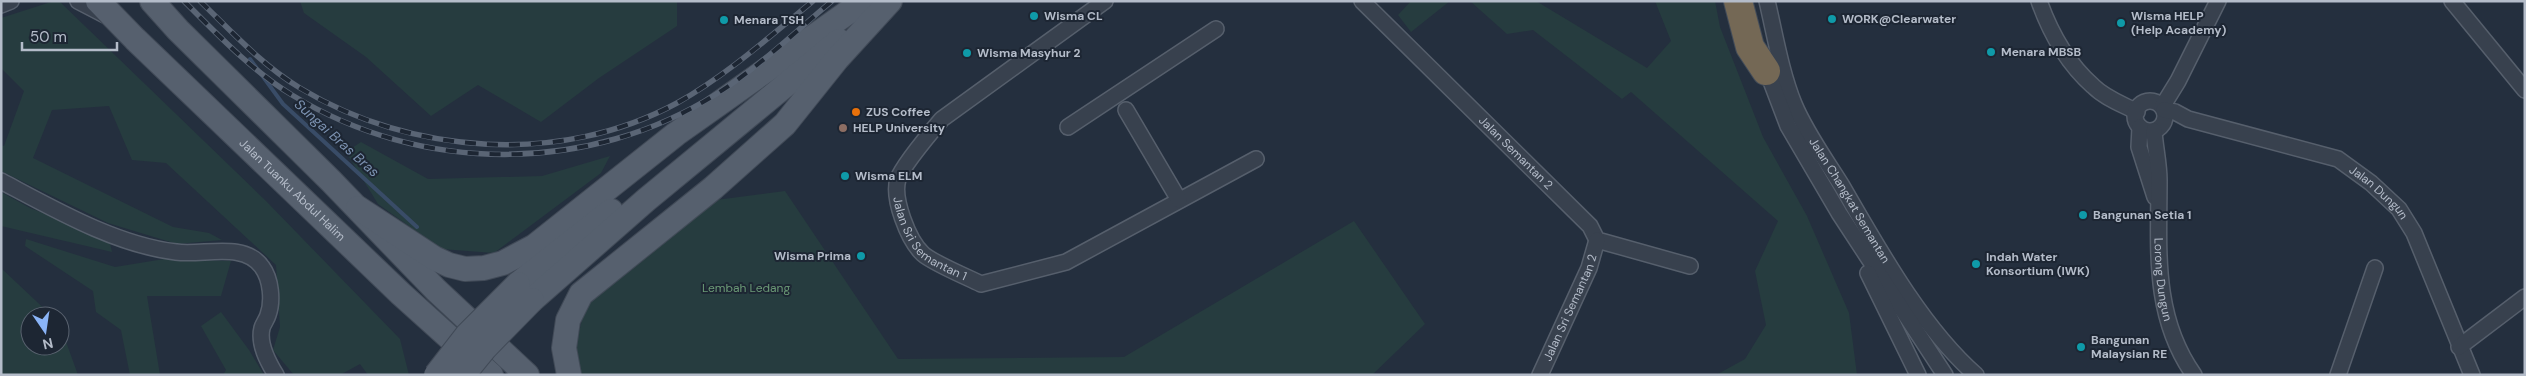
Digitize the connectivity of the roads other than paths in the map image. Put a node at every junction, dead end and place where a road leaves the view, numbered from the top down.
1 (11, 1) edge
2 (78, 1) edge
3 (98, 1) edge
4 (865, 1) edge
5 (888, 1) edge
6 (1105, 1) edge
7 (1362, 1) edge
8 (1738, 1) edge
9 (1749, 1) edge
10 (1767, 1) edge
11 (2039, 1) edge
12 (2218, 1) edge
13 (2452, 1) edge
14 (157, 4) edge
15 (1, 5) edge
16 (1216, 30) dead end
17 (132, 36) junction
18 (1766, 71) junction
19 (2525, 90) edge
20 (1126, 110) dead end
21 (2154, 116) junction
22 (1068, 127) dead end
23 (1256, 159) dead end
24 (1, 181) edge
25 (1179, 200) junction
26 (358, 208) junction
27 (1839, 213) junction
28 (1597, 240) junction
29 (1690, 266) dead end
30 (2375, 268) dead end
31 (525, 292) junction
32 (2524, 300) edge
33 (415, 307) junction
34 (2459, 347) junction
35 (1953, 355) junction
36 (276, 375) edge
37 (436, 375) edge
38 (463, 375) edge
39 (472, 375) edge
40 (491, 375) edge
41 (527, 375) edge
42 (569, 375) edge
43 (1540, 375) edge
44 (1918, 375) edge
45 (1944, 375) edge
46 (1968, 375) edge
47 (1976, 375) edge
48 (2194, 375) edge
49 (2338, 375) edge
50 (2472, 375) edge

1 - 15 street
2 - 17 street
3 - 17 main road, Jalan Tuanku Abdul Halim
4 - 26 main road
4 - 31 main road
5 - 31 main road
5 - 42 main road
6 - 25 street, Jalan Sri Semantan 1
7 - 28 street, Jalan Semantan 2
8 - 18 highway
9 - 18 street, Jalan Changkat Semantan
10 - 35 street, Jalan Changkat Semantan
11 - 21 street, Jalan Dungun
12 - 21 street
13 - 19 street
14 - 26 main road
16 - 22 street
17 - 33 main road, Jalan Tuanku Abdul Halim
18 - 27 street, Jalan Changkat Semantan
20 - 25 street
21 - 34 street, Jalan Dungun
21 - 48 street, Lorong Dungun
23 - 25 street, Jalan Sri Semantan 1
24 - 36 street
26 - 41 main road
27 - 44 street
27 - 45 street, Jalan Changkat Semantan
28 - 29 street
28 - 43 street, Jalan Sri Semantan 2
30 - 49 street
31 - 37 main road, bridge
31 - 38 main road, bridge
32 - 34 street
33 - 39 main road
33 - 40 main road, Jalan Tuanku Abdul Halim
34 - 50 street, Jalan Dungun
35 - 46 street
35 - 47 street, Jalan Changkat Semantan

